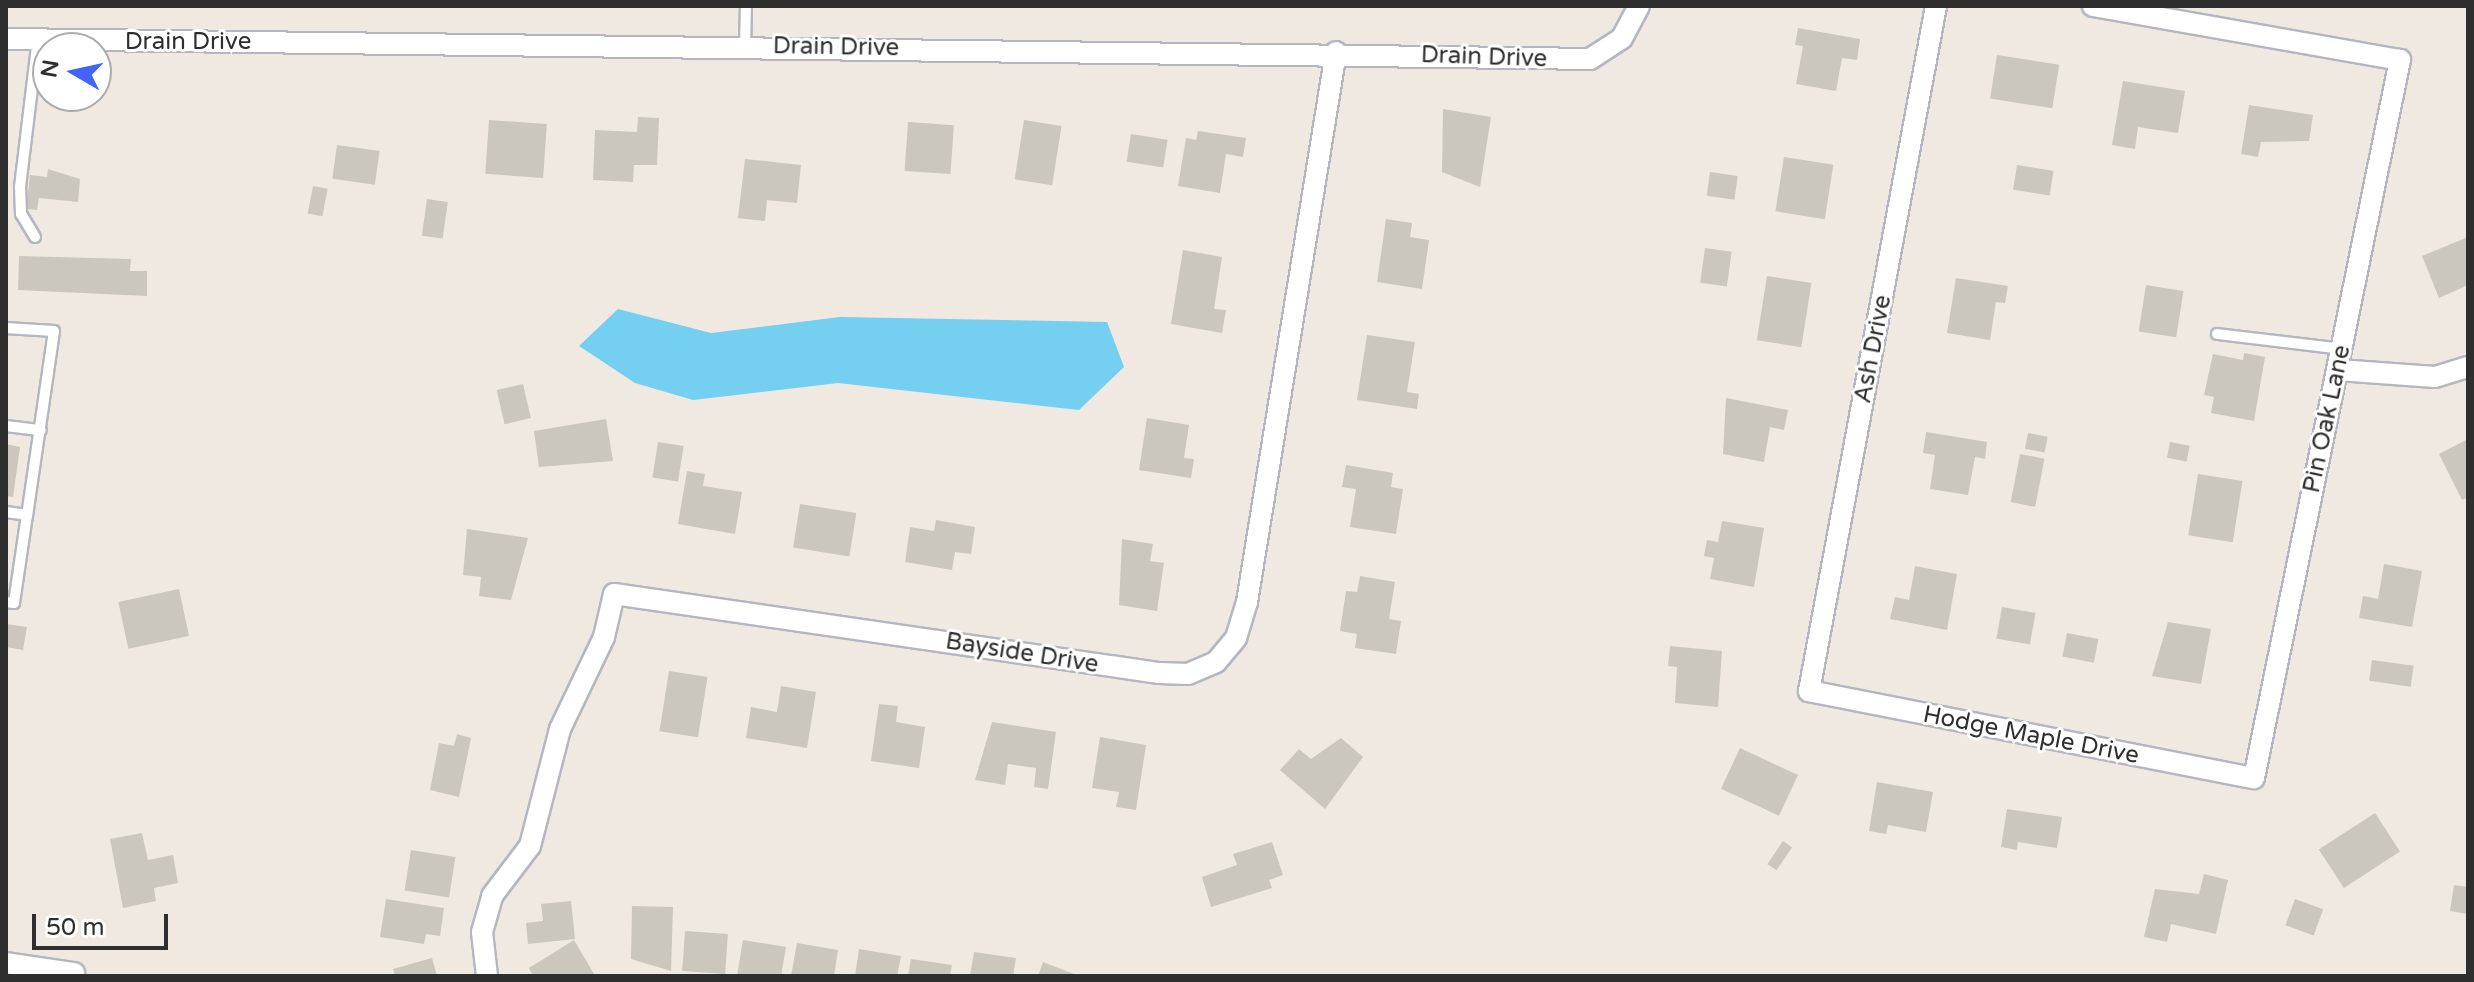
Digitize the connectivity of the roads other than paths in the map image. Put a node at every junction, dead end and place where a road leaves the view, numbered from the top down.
1 (746, 6) edge
2 (1639, 6) edge
3 (1936, 6) edge
4 (2093, 6) edge
5 (6, 39) edge
6 (32, 39) edge
7 (112, 40) edge
8 (745, 46) junction
9 (1336, 52) junction
10 (32, 88) edge
11 (35, 237) dead end
12 (6, 328) edge
13 (2217, 334) dead end
14 (2340, 359) junction
15 (2468, 367) edge
16 (6, 426) edge
17 (41, 430) junction
18 (6, 512) edge
19 (27, 515) junction
20 (6, 602) edge
21 (1809, 691) joint
22 (2254, 778) joint
23 (6, 963) edge
24 (74, 973) dead end
25 (487, 976) edge

1 - 8 lane
2 - 9 street, Drain Drive
3 - 21 street, Ash Drive
4 - 14 street, Pin Oak Lane
5 - 6 street, Drain Drive
7 - 8 street, Drain Drive
8 - 9 street, Drain Drive
9 - 25 street, Bayside Drive
10 - 11 lane
12 - 17 lane
13 - 14 lane
14 - 15 street
14 - 22 street, Pin Oak Lane
16 - 17 lane
17 - 19 lane
18 - 19 lane
19 - 20 lane
21 - 22 street, Hodge Maple Drive
23 - 24 street

